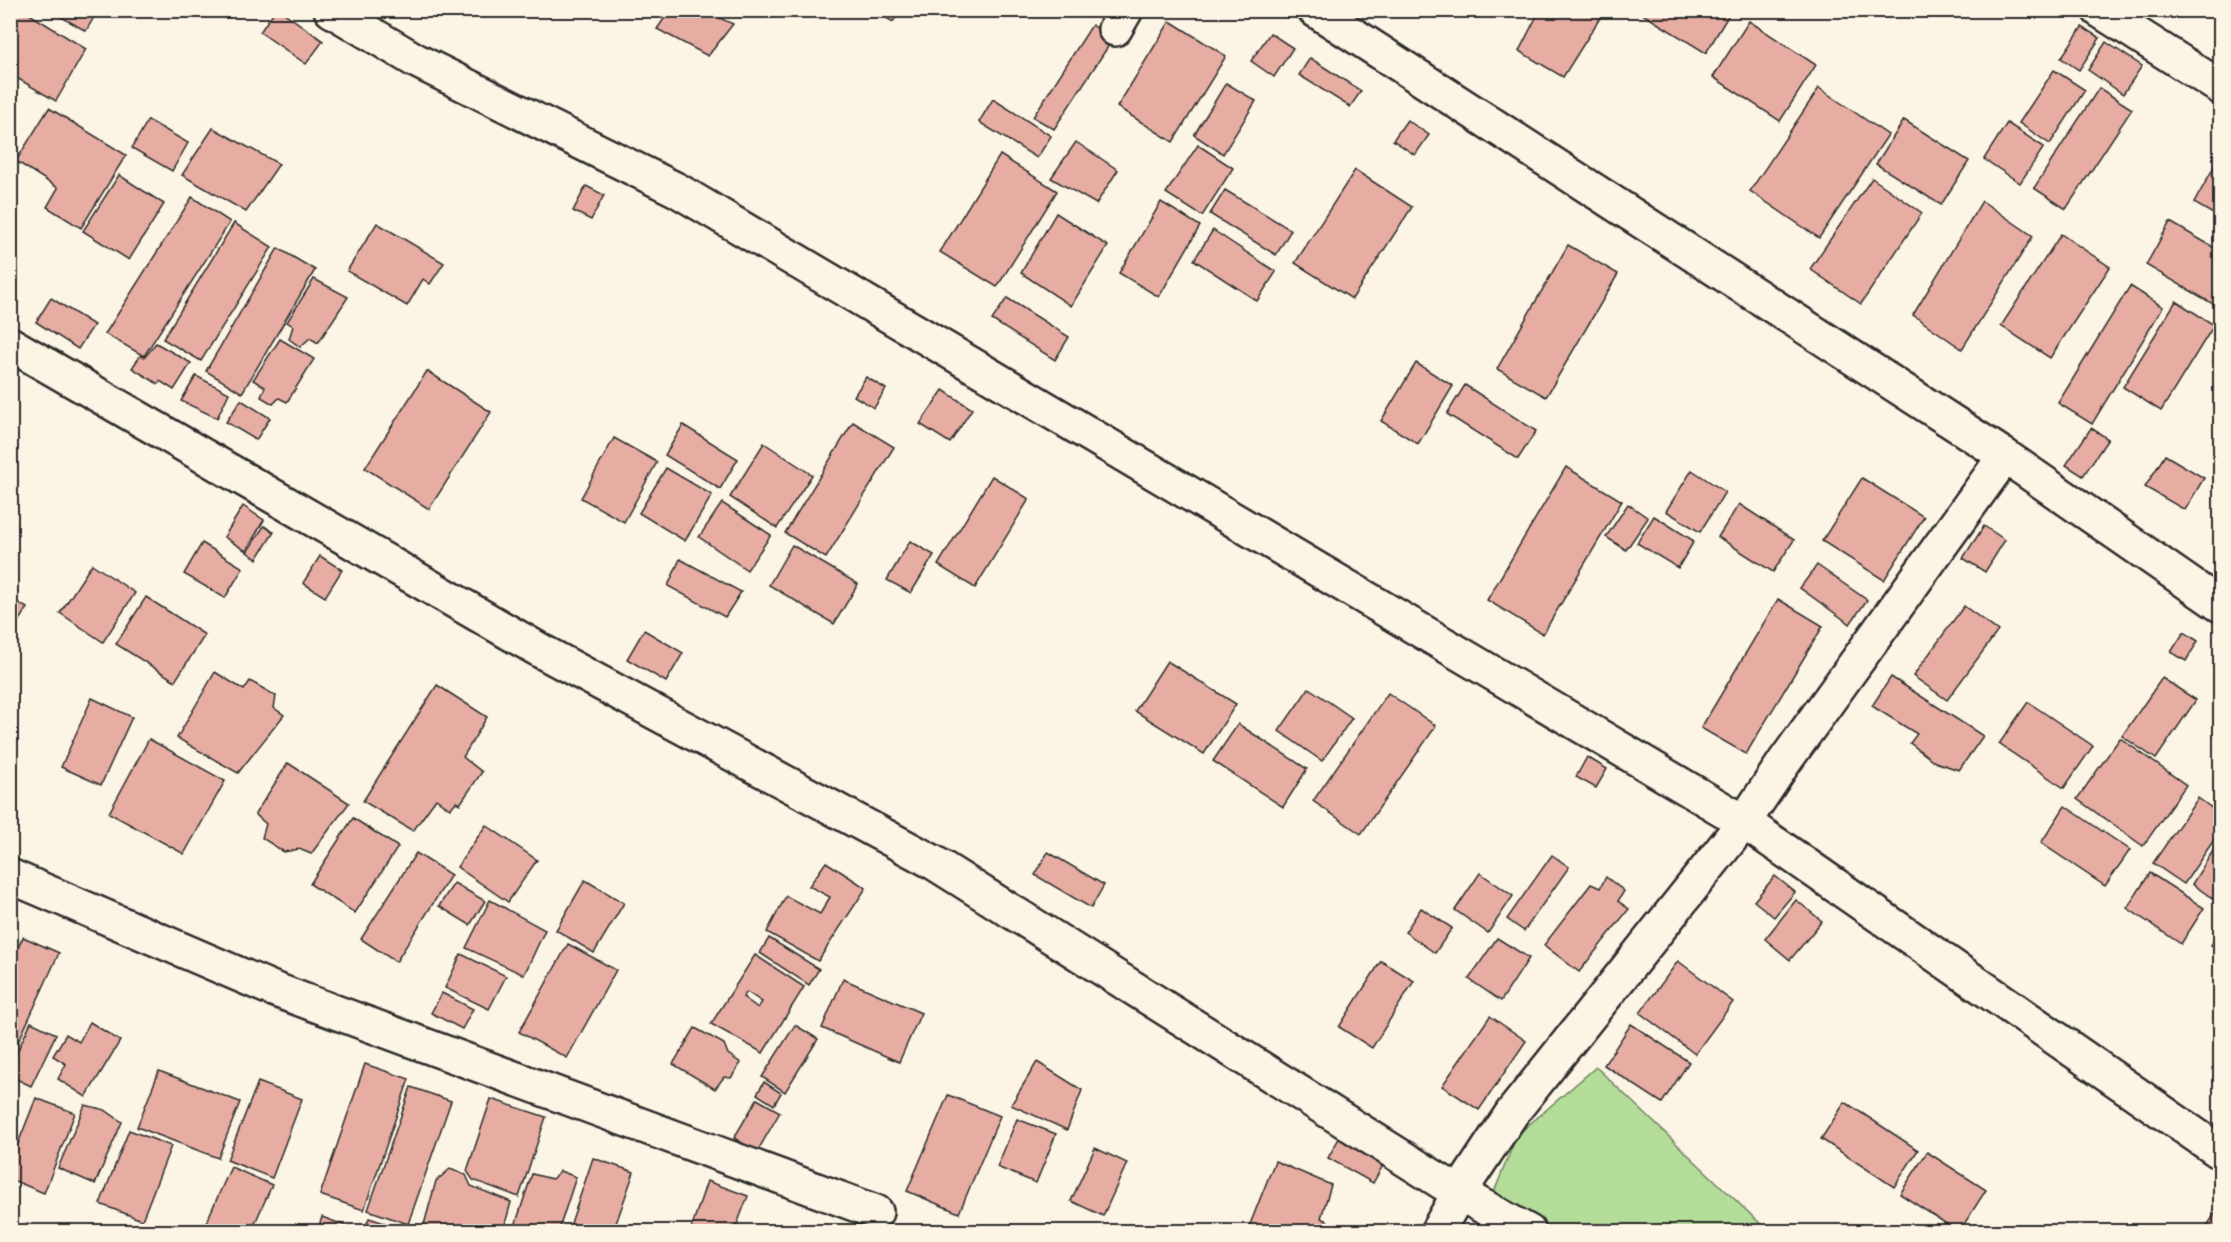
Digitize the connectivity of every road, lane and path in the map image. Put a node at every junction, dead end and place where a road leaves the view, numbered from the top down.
1 (331, 10) edge
2 (1315, 10) edge
3 (2099, 10) edge
4 (2220, 87) edge
5 (10, 344) edge
6 (2005, 456) junction
7 (2220, 605) edge
8 (1744, 822) junction
9 (10, 876) edge
10 (2220, 1152) edge
11 (1459, 1193) junction
12 (876, 1212) dead end
13 (1437, 1232) edge
14 (1530, 1232) edge

1 - 8 street
2 - 6 street
3 - 4 street
5 - 11 street
6 - 7 street
6 - 8 street
8 - 10 street
8 - 11 street
9 - 12 street
11 - 13 street
11 - 14 street

